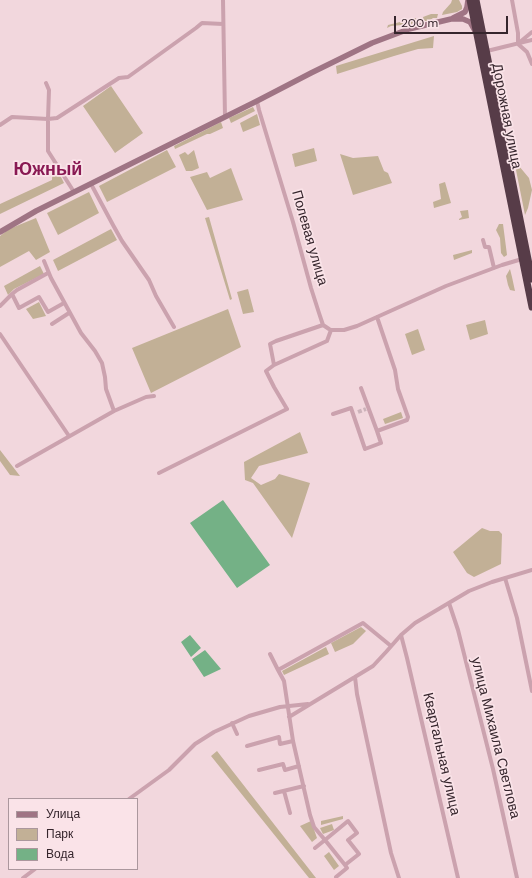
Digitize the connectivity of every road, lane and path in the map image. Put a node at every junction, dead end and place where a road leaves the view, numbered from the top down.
1 (223, 0) edge
2 (469, 0) edge
3 (476, 0) edge
4 (512, 0) edge
5 (451, 19) junction
6 (223, 24) junction
7 (532, 32) edge
8 (478, 39) junction
9 (532, 40) edge
10 (518, 44) junction
11 (486, 51) junction
12 (532, 64) edge
13 (46, 84) dead end
14 (257, 101) junction
15 (225, 117) junction
16 (48, 119) junction
17 (0, 125) edge
18 (91, 184) junction
19 (74, 192) junction
20 (0, 232) edge
21 (484, 240) dead end
22 (524, 240) junction
23 (522, 259) junction
24 (532, 259) edge
25 (44, 261) dead end
26 (494, 268) junction
27 (48, 273) junction
28 (532, 279) edge
29 (12, 294) junction
30 (64, 303) junction
31 (532, 305) edge
32 (0, 306) edge
33 (69, 313) junction
34 (377, 317) junction
35 (52, 324) dead end
36 (323, 325) junction
37 (174, 327) dead end
38 (331, 330) junction
39 (0, 334) edge
40 (274, 365) junction
41 (361, 388) dead end
42 (154, 396) dead end
43 (114, 411) junction
44 (358, 412) tunnel mouth
45 (333, 414) dead end
46 (353, 414) junction
47 (377, 431) junction
48 (69, 436) junction
49 (18, 466) dead end
50 (159, 473) dead end
51 (532, 570) edge
52 (505, 578) junction
53 (449, 603) junction
54 (401, 635) junction
55 (391, 646) junction
56 (270, 654) dead end
57 (278, 670) junction
58 (355, 677) junction
59 (532, 691) edge
60 (310, 704) junction
61 (288, 706) junction
62 (289, 717) junction
63 (232, 723) junction
64 (237, 734) dead end
65 (293, 741) junction
66 (247, 746) dead end
67 (299, 766) junction
68 (259, 770) dead end
69 (304, 786) junction
70 (284, 791) junction
71 (275, 793) dead end
72 (130, 798) edge
73 (290, 814) dead end
74 (324, 840) junction
75 (315, 848) dead end
76 (344, 865) junction
77 (34, 870) edge
78 (336, 877) dead end
79 (23, 878) edge
80 (399, 878) edge
81 (458, 878) edge
82 (517, 878) edge

1 - 6 street
2 - 5 main road
2 - 8 highway, Дорожная улица
3 - 11 highway, Дорожная улица
4 - 10 street
5 - 8 main road
5 - 14 main road
6 - 15 street
6 - 16 street
7 - 10 street
8 - 23 highway, Дорожная улица
9 - 10 street
10 - 11 street
10 - 12 street
11 - 22 highway, Дорожная улица
13 - 16 street
14 - 15 main road
14 - 36 street, Полевая улица
15 - 18 main road
16 - 17 street
16 - 19 street
18 - 19 main road
18 - 37 street
19 - 20 main road
21 - 26 street
22 - 24 main road
22 - 28 highway, Дорожная улица
23 - 26 street
23 - 31 highway, Дорожная улица
25 - 27 street
26 - 34 street
27 - 29 street
27 - 30 street
29 - 30 street
29 - 32 street
30 - 33 street
33 - 35 street
33 - 43 street
34 - 38 street
34 - 47 street
36 - 38 street
36 - 40 street
38 - 40 street
39 - 48 street
40 - 50 street
41 - 47 street
42 - 43 street
43 - 48 street
44 - 46 street
45 - 46 street
46 - 47 street
48 - 49 street
51 - 52 street
52 - 53 street
52 - 59 street
53 - 54 street
53 - 82 street, улица Михаила Светлова
54 - 55 street
54 - 81 street, Квартальная улица
55 - 57 street
55 - 58 street
56 - 57 street
57 - 61 street
58 - 60 street
58 - 80 street
60 - 61 street
60 - 62 street
61 - 62 street
61 - 63 street
62 - 65 street
63 - 64 street
63 - 72 street
65 - 66 street
65 - 67 street
67 - 68 street
67 - 69 street
69 - 70 street
69 - 74 street
70 - 71 street
70 - 73 street
74 - 75 street
74 - 76 street
74 - 76 street
76 - 78 street
77 - 79 street

